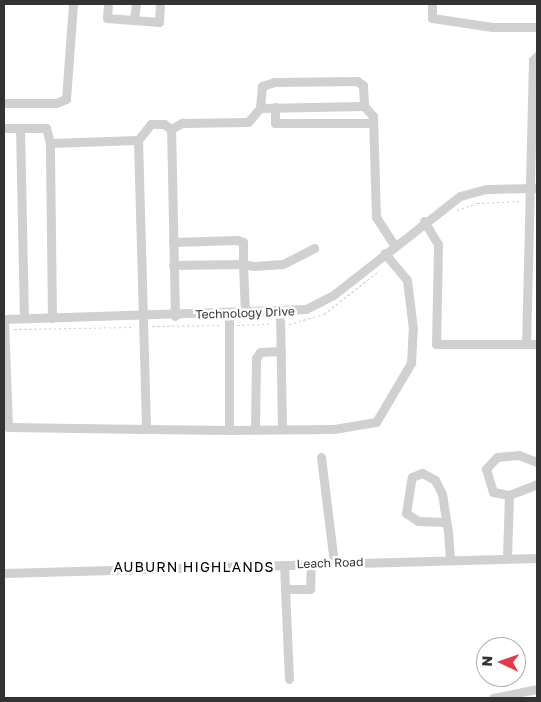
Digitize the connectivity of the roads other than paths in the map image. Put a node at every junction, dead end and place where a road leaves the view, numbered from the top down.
1 (73, 4) edge
2 (108, 4) edge
3 (136, 4) edge
4 (160, 4) edge
5 (432, 4) edge
6 (134, 20) junction
7 (537, 27) edge
8 (537, 56) edge
9 (4, 103) edge
10 (364, 106) junction
11 (274, 107) junction
12 (260, 108) junction
13 (373, 123) junction
14 (4, 128) edge
15 (20, 128) junction
16 (171, 129) junction
17 (138, 140) junction
18 (50, 143) junction
19 (533, 188) edge
20 (424, 221) junction
21 (172, 242) junction
22 (394, 246) junction
23 (314, 248) dead end
24 (384, 253) junction
25 (243, 264) junction
26 (173, 265) junction
27 (245, 314) junction
28 (280, 314) junction
29 (229, 315) junction
30 (145, 316) junction
31 (174, 316) junction
32 (24, 318) junction
33 (52, 318) junction
34 (4, 323) edge
35 (526, 344) junction
36 (537, 344) edge
37 (281, 351) junction
38 (6, 427) edge
39 (146, 429) junction
40 (255, 429) junction
41 (282, 429) junction
42 (229, 430) junction
43 (322, 456) dead end
44 (537, 462) edge
45 (537, 484) edge
46 (509, 495) junction
47 (446, 522) junction
48 (537, 558) edge
49 (507, 559) junction
50 (450, 560) junction
51 (334, 563) junction
52 (311, 564) junction
53 (284, 565) junction
54 (4, 573) edge
55 (285, 589) junction
56 (289, 679) dead end
57 (537, 689) edge
58 (493, 698) edge

1 - 9 street
2 - 6 street
3 - 6 street
4 - 6 street
5 - 7 street
8 - 19 street
10 - 11 street
10 - 12 street
10 - 13 street
11 - 12 street
11 - 13 street
12 - 16 street
13 - 22 street
14 - 15 street
15 - 18 street
15 - 32 street
16 - 17 street
16 - 21 street
17 - 18 street
17 - 30 street
18 - 33 street
19 - 20 street, Technology Drive
19 - 35 street
20 - 22 street, Technology Drive
20 - 35 street
21 - 25 street
21 - 26 street
22 - 24 street, Technology Drive
23 - 25 street
24 - 28 street, Technology Drive
24 - 41 street
25 - 26 street
25 - 27 street
26 - 31 street
27 - 28 street, Technology Drive
27 - 29 street, Technology Drive
28 - 37 street
29 - 31 street, Technology Drive
29 - 42 street
30 - 31 street, Technology Drive
30 - 33 street, Technology Drive
30 - 39 street
32 - 33 street, Technology Drive
32 - 34 street, Technology Drive
34 - 38 street
35 - 36 street
37 - 40 street
37 - 41 street
38 - 39 street
39 - 42 street
40 - 41 street
40 - 42 street
43 - 51 street
44 - 46 street
45 - 46 street
46 - 49 street
47 - 47 street
47 - 50 street
48 - 49 street, Leach Road
49 - 50 street, Leach Road
50 - 51 street, Leach Road
51 - 52 street, Leach Road
52 - 53 street, Leach Road
52 - 55 street
53 - 54 street, Leach Road
53 - 55 street
55 - 56 street
57 - 58 street

